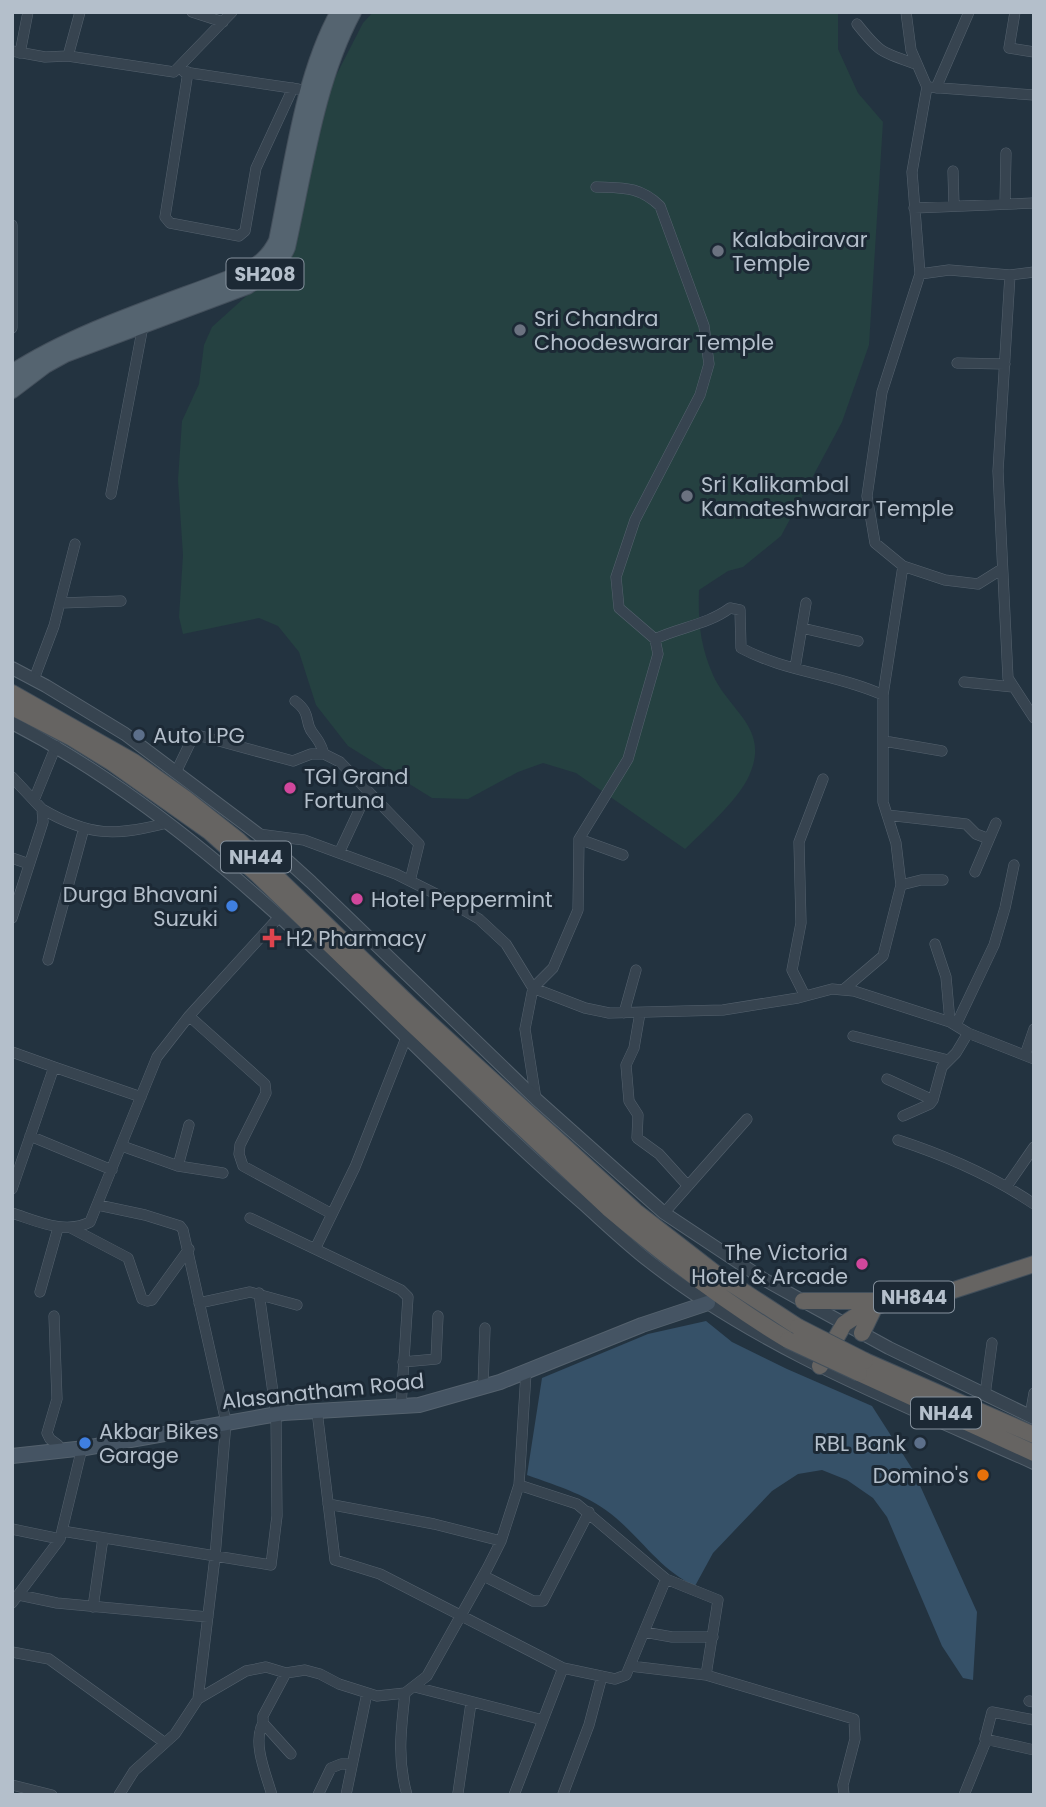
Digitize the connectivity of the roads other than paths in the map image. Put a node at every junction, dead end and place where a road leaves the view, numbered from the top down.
1 (28, 12) edge
2 (80, 12) edge
3 (192, 12) edge
4 (232, 12) edge
5 (339, 12) edge
6 (353, 12) edge
7 (906, 12) edge
8 (969, 12) edge
9 (1015, 12) edge
10 (223, 22) junction
11 (857, 24) dead end
12 (16, 52) edge
13 (1034, 52) edge
14 (68, 56) junction
15 (916, 64) junction
16 (174, 72) junction
17 (188, 72) junction
18 (931, 88) junction
19 (300, 90) junction
20 (1034, 95) edge
21 (1006, 153) dead end
22 (953, 171) dead end
23 (596, 187) dead end
24 (1005, 204) junction
25 (1034, 204) edge
26 (954, 206) junction
27 (914, 208) junction
28 (12, 225) edge
29 (1034, 272) edge
30 (920, 274) junction
31 (1010, 275) junction
32 (143, 326) junction
33 (12, 328) edge
34 (957, 363) dead end
35 (1004, 364) junction
36 (13, 384) edge
37 (111, 494) dead end
38 (75, 544) dead end
39 (903, 566) junction
40 (1002, 569) junction
41 (121, 601) dead end
42 (60, 603) junction
43 (806, 603) dead end
44 (802, 628) junction
45 (655, 639) junction
46 (858, 641) dead end
47 (12, 668) edge
48 (795, 668) junction
49 (34, 679) junction
50 (964, 681) dead end
51 (1013, 687) junction
52 (12, 693) edge
53 (883, 695) junction
54 (295, 701) dead end
55 (12, 707) edge
56 (1034, 718) edge
57 (12, 723) edge
58 (884, 741) junction
59 (56, 746) junction
60 (942, 751) dead end
61 (324, 754) junction
62 (176, 772) junction
63 (12, 777) edge
64 (823, 779) dead end
65 (368, 791) junction
66 (34, 800) junction
67 (42, 809) junction
68 (887, 815) junction
69 (166, 823) junction
70 (996, 823) dead end
71 (84, 828) junction
72 (258, 834) junction
73 (579, 838) junction
74 (989, 839) junction
75 (339, 853) junction
76 (623, 855) dead end
77 (12, 858) edge
78 (29, 864) junction
79 (1014, 865) dead end
80 (975, 872) dead end
81 (943, 880) dead end
82 (410, 881) junction
83 (901, 885) junction
84 (280, 916) junction
85 (12, 918) edge
86 (935, 944) dead end
87 (48, 960) dead end
88 (636, 970) dead end
89 (533, 988) junction
90 (843, 990) junction
91 (805, 996) junction
92 (624, 1013) junction
93 (640, 1013) junction
94 (189, 1016) junction
95 (953, 1023) junction
96 (1034, 1029) edge
97 (968, 1033) junction
98 (853, 1036) dead end
99 (405, 1038) junction
100 (12, 1052) edge
101 (1029, 1057) edge
102 (948, 1060) junction
103 (54, 1067) junction
104 (887, 1079) dead end
105 (141, 1097) junction
106 (536, 1099) junction
107 (933, 1100) junction
108 (903, 1116) dead end
109 (747, 1119) dead end
110 (189, 1125) dead end
111 (30, 1136) junction
112 (898, 1140) dead end
113 (122, 1146) junction
114 (1034, 1147) edge
115 (178, 1166) junction
116 (112, 1170) junction
117 (223, 1173) dead end
118 (688, 1186) junction
119 (1007, 1186) junction
120 (12, 1189) edge
121 (1034, 1204) edge
122 (98, 1205) junction
123 (12, 1213) edge
124 (664, 1213) junction
125 (332, 1214) junction
126 (250, 1218) dead end
127 (70, 1227) junction
128 (58, 1228) junction
129 (189, 1249) junction
130 (315, 1249) junction
131 (1034, 1264) edge
132 (40, 1292) dead end
133 (259, 1293) junction
134 (803, 1301) junction
135 (893, 1301) junction
136 (199, 1303) junction
137 (708, 1303) junction
138 (297, 1305) dead end
139 (875, 1306) junction
140 (54, 1316) dead end
141 (438, 1316) dead end
142 (845, 1324) junction
143 (485, 1328) dead end
144 (793, 1333) junction
145 (862, 1333) junction
146 (992, 1343) dead end
147 (403, 1362) junction
148 (820, 1366) junction
149 (862, 1367) junction
150 (526, 1373) junction
151 (483, 1387) junction
152 (1034, 1394) edge
153 (985, 1395) junction
154 (401, 1406) junction
155 (317, 1411) junction
156 (276, 1414) junction
157 (1032, 1417) edge
158 (226, 1422) junction
159 (1034, 1435) edge
160 (82, 1448) junction
161 (60, 1450) junction
162 (1034, 1452) edge
163 (12, 1456) edge
164 (1034, 1463) edge
165 (519, 1485) junction
166 (328, 1504) junction
167 (589, 1513) junction
168 (12, 1529) edge
169 (61, 1535) junction
170 (103, 1538) junction
171 (501, 1541) junction
172 (215, 1557) junction
173 (484, 1576) junction
174 (666, 1579) junction
175 (16, 1599) edge
176 (93, 1607) junction
177 (208, 1617) junction
178 (461, 1617) junction
179 (644, 1632) junction
180 (713, 1637) junction
181 (12, 1652) edge
182 (630, 1666) junction
183 (563, 1668) junction
184 (286, 1673) junction
185 (706, 1675) junction
186 (602, 1676) junction
187 (415, 1687) junction
188 (367, 1693) junction
189 (405, 1693) junction
190 (198, 1699) junction
191 (471, 1703) junction
192 (543, 1720) junction
193 (1034, 1720) edge
194 (263, 1723) junction
195 (986, 1741) junction
196 (165, 1743) junction
197 (1034, 1750) edge
198 (291, 1754) dead end
199 (352, 1764) junction
200 (12, 1785) edge
201 (458, 1793) dead end
202 (562, 1794) edge
203 (52, 1795) edge
204 (119, 1795) edge
205 (272, 1795) edge
206 (318, 1795) edge
207 (346, 1795) edge
208 (407, 1795) edge
209 (514, 1795) edge
210 (844, 1795) edge
211 (964, 1795) edge

1 - 12 street
2 - 14 street
3 - 10 street
4 - 10 street
5 - 19 main road, SH208
6 - 32 main road, SH208
7 - 15 street
8 - 18 street
9 - 13 street
10 - 16 street
11 - 15 street
12 - 14 street
14 - 16 street
15 - 18 street
16 - 17 street
17 - 19 street
17 - 19 street
18 - 20 street
18 - 27 street
19 - 36 main road, SH208
21 - 24 street
22 - 26 street
23 - 45 street
24 - 25 street
24 - 26 street
26 - 27 street
27 - 30 street
28 - 33 street
29 - 31 street
30 - 31 street
30 - 39 street
31 - 35 street
32 - 36 main road, SH208
32 - 37 street
34 - 35 street
35 - 40 street
38 - 42 street
39 - 40 street
39 - 53 street
40 - 51 street
41 - 42 street
42 - 49 street
43 - 44 street
44 - 46 street
44 - 48 street
45 - 48 street
45 - 73 street
47 - 49 street
48 - 53 street
49 - 62 street
50 - 51 street
51 - 56 street
52 - 144 highway, NH44
53 - 58 street
54 - 61 street
55 - 144 highway, NH44
57 - 59 street
58 - 60 street
58 - 68 street
59 - 66 street
59 - 69 street
61 - 62 street
61 - 65 street
62 - 72 street
63 - 66 street
64 - 91 street
65 - 75 street
65 - 82 street
66 - 67 street
67 - 71 street
67 - 78 street
68 - 74 street
68 - 83 street
69 - 71 street
69 - 84 street
70 - 74 street
71 - 87 street
72 - 75 street
72 - 106 street
73 - 76 street
73 - 89 street
74 - 80 street
75 - 82 street
77 - 78 street
78 - 85 street
79 - 95 street
81 - 83 street
82 - 89 street
83 - 90 street
84 - 94 street
84 - 99 street
86 - 95 street
88 - 92 street
89 - 92 street
89 - 106 street
90 - 91 street
90 - 95 street
91 - 93 street
92 - 93 street
93 - 118 street
94 - 105 street
94 - 125 street
95 - 97 street
96 - 101 street
97 - 101 street
97 - 102 street
98 - 102 street
99 - 125 street
99 - 137 street
100 - 103 street
102 - 107 street
103 - 105 street
103 - 111 street
104 - 107 street
105 - 113 street
106 - 124 street
107 - 108 street
109 - 118 street
110 - 115 street
111 - 116 street
111 - 120 street
112 - 119 street
113 - 115 street
113 - 116 street
114 - 119 street
115 - 117 street
116 - 122 street
118 - 124 street
119 - 121 street
122 - 127 street
122 - 129 street
123 - 128 street
124 - 134 street
125 - 130 street
126 - 130 street
127 - 128 street
127 - 129 street
128 - 132 street
129 - 136 street
130 - 147 street
131 - 135 highway, NH844
133 - 136 street
133 - 138 street
133 - 156 street
134 - 135 highway
134 - 142 street
135 - 139 highway, NH844
136 - 158 street
137 - 148 street
137 - 150 main road, Alasanatham Road
139 - 142 highway, NH844
139 - 145 highway
140 - 161 street
141 - 147 street
142 - 145 street
142 - 148 highway, NH844
143 - 151 street
144 - 149 highway, NH44, bridge
145 - 153 street
146 - 153 street
147 - 154 street
148 - 164 street
149 - 159 highway, NH44
149 - 162 highway, NH44
150 - 151 main road, Alasanatham Road
150 - 165 street
151 - 154 main road, Alasanatham Road
152 - 157 street
153 - 157 street
154 - 155 main road, Alasanatham Road
155 - 156 main road, Alasanatham Road
155 - 166 street
156 - 158 main road, Alasanatham Road
156 - 172 street
158 - 160 main road, Alasanatham Road
158 - 172 street
160 - 161 main road, Alasanatham Road
160 - 169 street
161 - 163 main road, Alasanatham Road
165 - 167 street
165 - 171 street
166 - 171 street
166 - 178 street
167 - 173 street
167 - 174 street
168 - 169 street
169 - 170 street
169 - 175 street
170 - 172 street
170 - 176 street
171 - 173 street
172 - 177 street
173 - 178 street
174 - 179 street
174 - 180 street
175 - 176 street
176 - 177 street
177 - 190 street
178 - 183 street
178 - 187 street
179 - 180 street
179 - 182 street
180 - 185 street
181 - 196 street
182 - 185 street
182 - 186 street
183 - 186 street
183 - 192 street
184 - 188 street
184 - 190 street
184 - 194 street
185 - 210 street
186 - 202 street
187 - 189 street
187 - 191 street
188 - 189 street
188 - 199 street
189 - 208 street
190 - 196 street
191 - 192 street
191 - 201 street
192 - 209 street
193 - 195 street
194 - 198 street
194 - 205 street
195 - 197 street
195 - 211 street
196 - 204 street
199 - 206 street
199 - 207 street
200 - 203 street

